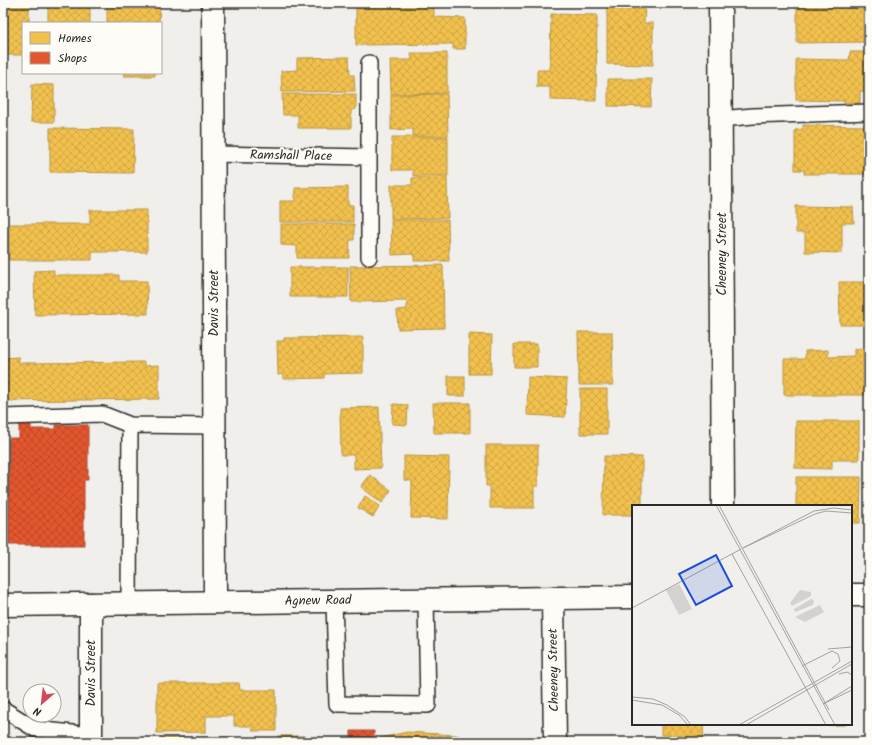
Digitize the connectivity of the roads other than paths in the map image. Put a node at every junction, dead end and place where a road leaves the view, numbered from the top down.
1 (213, 3) edge
2 (720, 3) edge
3 (369, 63) dead end
4 (869, 112) edge
5 (721, 119) junction
6 (213, 154) junction
7 (368, 157) junction
8 (369, 257) dead end
9 (3, 417) edge
10 (130, 425) junction
11 (214, 426) junction
12 (723, 505) edge
13 (852, 595) edge
14 (869, 595) edge
15 (632, 597) edge
16 (553, 598) junction
17 (334, 600) junction
18 (426, 600) junction
19 (215, 602) junction
20 (91, 604) junction
21 (129, 604) junction
22 (3, 605) edge
23 (3, 708) edge
24 (91, 738) edge
25 (554, 742) edge

1 - 6 street, Davis Street
2 - 5 street, Cheeney Street
3 - 7 lane
4 - 5 lane
5 - 12 street, Cheeney Street
6 - 7 lane, Ramshall Place
6 - 11 street, Davis Street
7 - 8 lane
9 - 10 lane
10 - 11 lane
10 - 21 lane
11 - 19 street, Davis Street
13 - 14 street
15 - 16 street, Agnew Road
16 - 18 street, Agnew Road
16 - 25 street, Cheeney Street
17 - 18 street, Agnew Road
17 - 18 lane
17 - 19 street, Agnew Road
19 - 21 street, Agnew Road
20 - 21 street, Agnew Road
20 - 22 street, Agnew Road
20 - 24 street, Davis Street
23 - 24 lane

